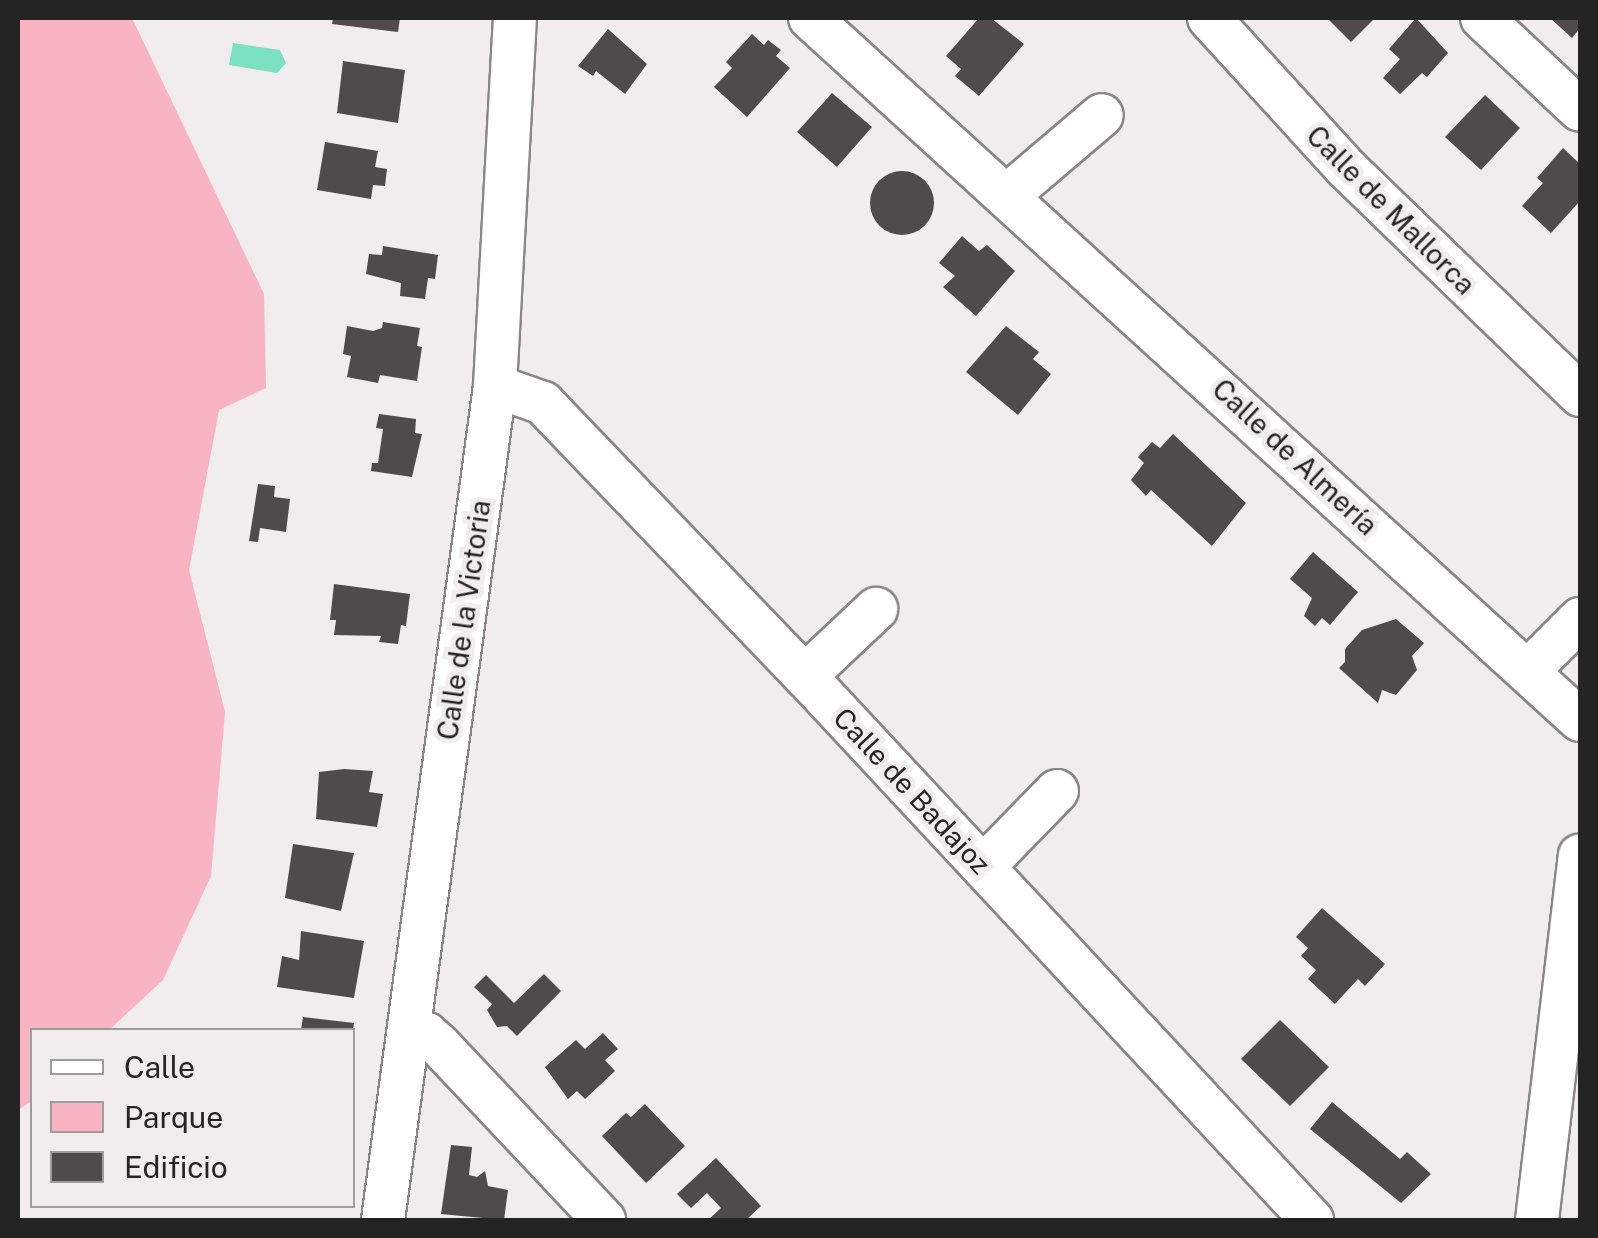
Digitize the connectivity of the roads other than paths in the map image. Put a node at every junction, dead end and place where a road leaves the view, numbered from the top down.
1 (515, 18) edge
2 (810, 18) edge
3 (1209, 18) edge
4 (1482, 18) edge
5 (1580, 110) edge
6 (1102, 115) dead end
7 (1008, 195) junction
8 (495, 386) junction
9 (1580, 395) edge
10 (876, 608) dead end
11 (1580, 620) edge
12 (1528, 671) junction
13 (806, 676) junction
14 (1580, 720) edge
15 (1057, 791) dead end
16 (1580, 856) edge
17 (983, 866) junction
18 (409, 1030) junction
19 (1568, 1079) edge
20 (1562, 1150) edge
21 (383, 1220) edge
22 (604, 1220) edge
23 (1312, 1220) edge
24 (1537, 1220) edge

1 - 8 street, Calle de la Victoria
2 - 7 street, Calle de Almería
3 - 9 street, Calle de Mallorca
4 - 5 street
6 - 7 street
7 - 12 street, Calle de Almería
8 - 13 street, Calle de Badajoz
8 - 18 street, Calle de la Victoria
10 - 13 street
11 - 12 street
12 - 14 street, Calle de Almería
13 - 17 street, Calle de Badajoz
15 - 17 street
16 - 19 street
17 - 23 street, Calle de Badajoz
18 - 21 street, Calle de la Victoria
18 - 22 street
19 - 20 street
20 - 24 street

